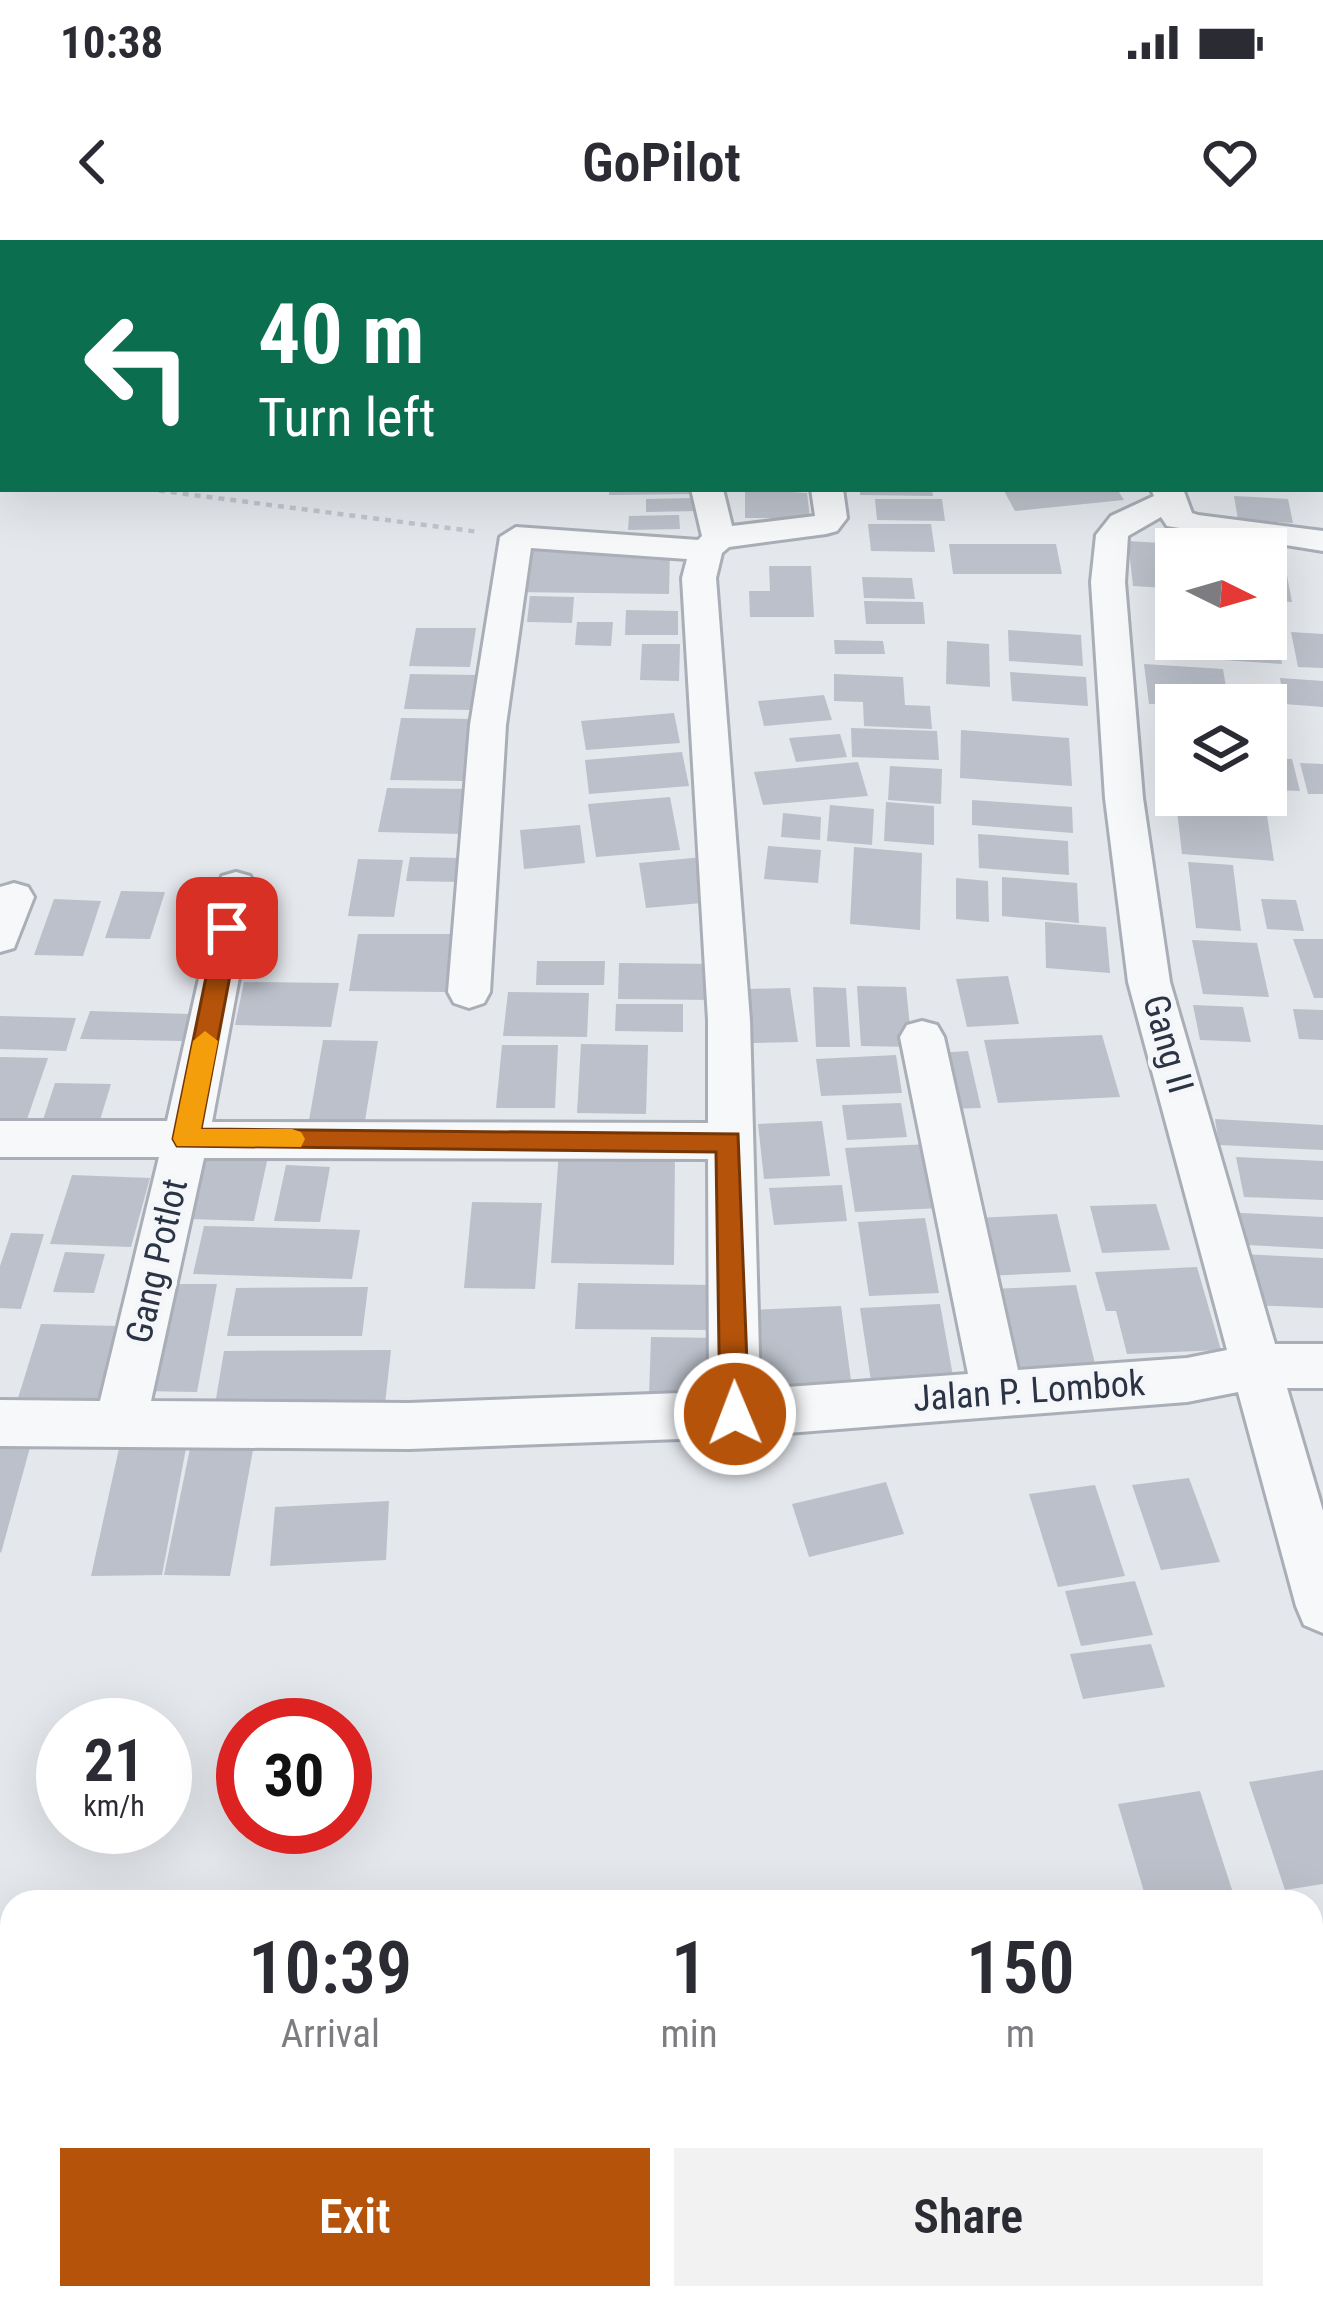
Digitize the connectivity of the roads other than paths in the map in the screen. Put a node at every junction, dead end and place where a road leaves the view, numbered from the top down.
1 (707, 492) edge
2 (827, 492) edge
3 (1169, 495) edge
4 (1323, 541) edge
5 (712, 544) junction
6 (236, 886) dead end
7 (14, 897) dead end
8 (0, 937) edge
9 (470, 992) dead end
10 (922, 1037) dead end
11 (0, 1139) edge
12 (186, 1139) junction
13 (729, 1142) junction
14 (1258, 1366) junction
15 (1323, 1366) edge
16 (997, 1391) junction
17 (735, 1414) junction
18 (0, 1423) edge
19 (119, 1424) junction
20 (1323, 1606) edge

1 - 5 street
2 - 5 street
3 - 4 street
3 - 14 street, Gang II
5 - 9 street
5 - 13 street
6 - 12 street, Gang Potlot
7 - 8 street
10 - 16 street
11 - 12 street
12 - 13 street
12 - 19 street, Gang Potlot
13 - 17 street
14 - 15 street, Jalan P. Lombok
14 - 16 street, Jalan P. Lombok
14 - 20 street, Gang II
16 - 17 street, Jalan P. Lombok
17 - 19 street, Jalan P. Lombok
18 - 19 street, Jalan P. Lombok

